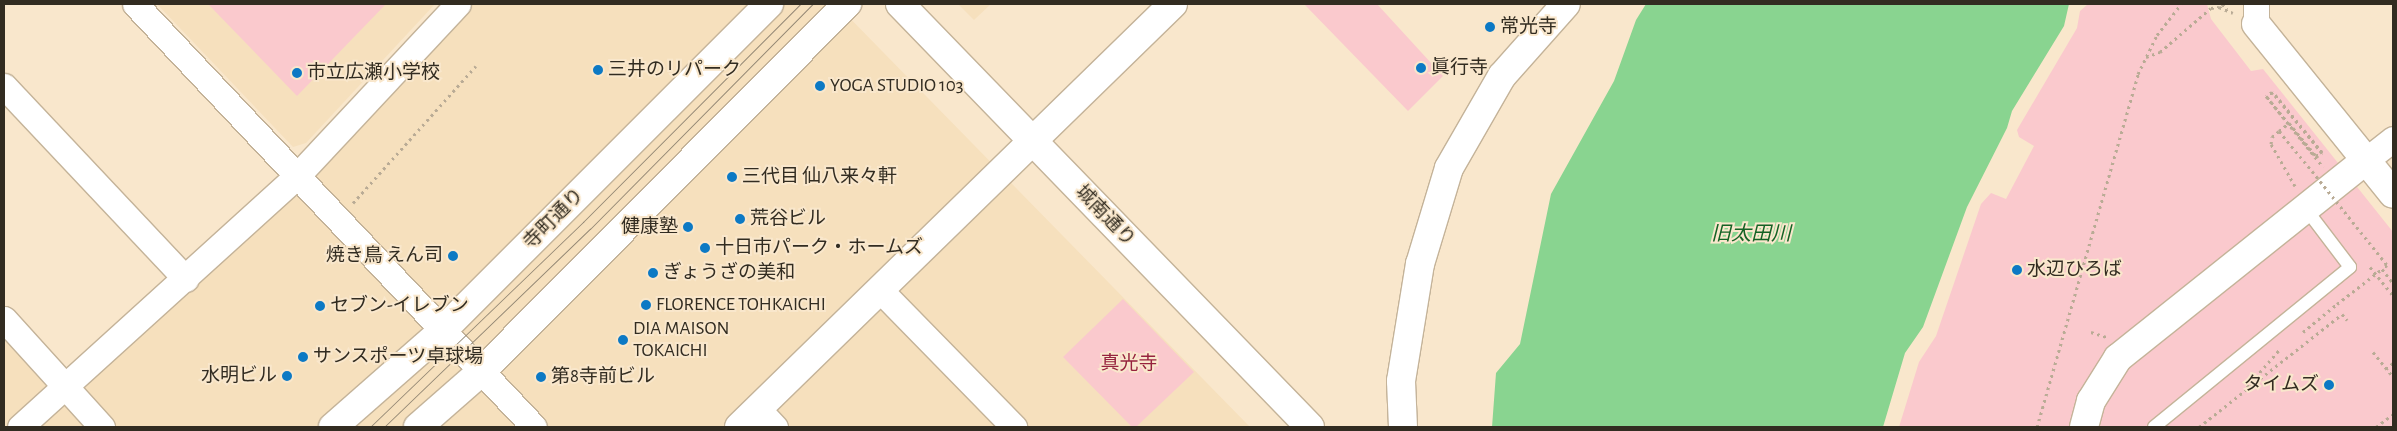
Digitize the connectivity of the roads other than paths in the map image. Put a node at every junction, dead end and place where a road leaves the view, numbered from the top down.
1 (134, 4) edge
2 (458, 4) edge
3 (769, 4) edge
4 (847, 4) edge
5 (900, 4) edge
6 (1173, 4) edge
7 (1566, 4) edge
8 (2256, 14) edge
9 (4, 86) edge
10 (2393, 139) edge
11 (1032, 142) junction
12 (2366, 160) junction
13 (296, 177) junction
14 (2393, 194) edge
15 (2302, 200) junction
16 (186, 279) junction
17 (880, 290) junction
18 (4, 319) edge
19 (441, 332) junction
20 (482, 371) junction
21 (66, 388) junction
22 (757, 421) edge
23 (20, 427) edge
24 (102, 427) edge
25 (333, 427) edge
26 (418, 427) edge
27 (534, 427) edge
28 (1014, 427) edge
29 (1310, 427) edge
30 (1403, 427) edge
31 (2084, 427) edge
32 (2154, 427) edge

1 - 13 street
2 - 13 street
3 - 19 main road, 寺町通り
4 - 20 main road
5 - 11 main road, 城南通り
6 - 11 main road
7 - 30 main road
8 - 12 main road
9 - 16 street
10 - 12 street
11 - 17 main road
11 - 29 main road, 城南通り
12 - 14 main road
12 - 15 main road
13 - 16 street
13 - 19 street
15 - 31 main road
15 - 32 lane
16 - 21 street
17 - 22 main road
17 - 28 street
18 - 21 street
19 - 20 street
19 - 25 main road, 寺町通り
20 - 26 main road
20 - 27 street
21 - 23 street
21 - 24 street

